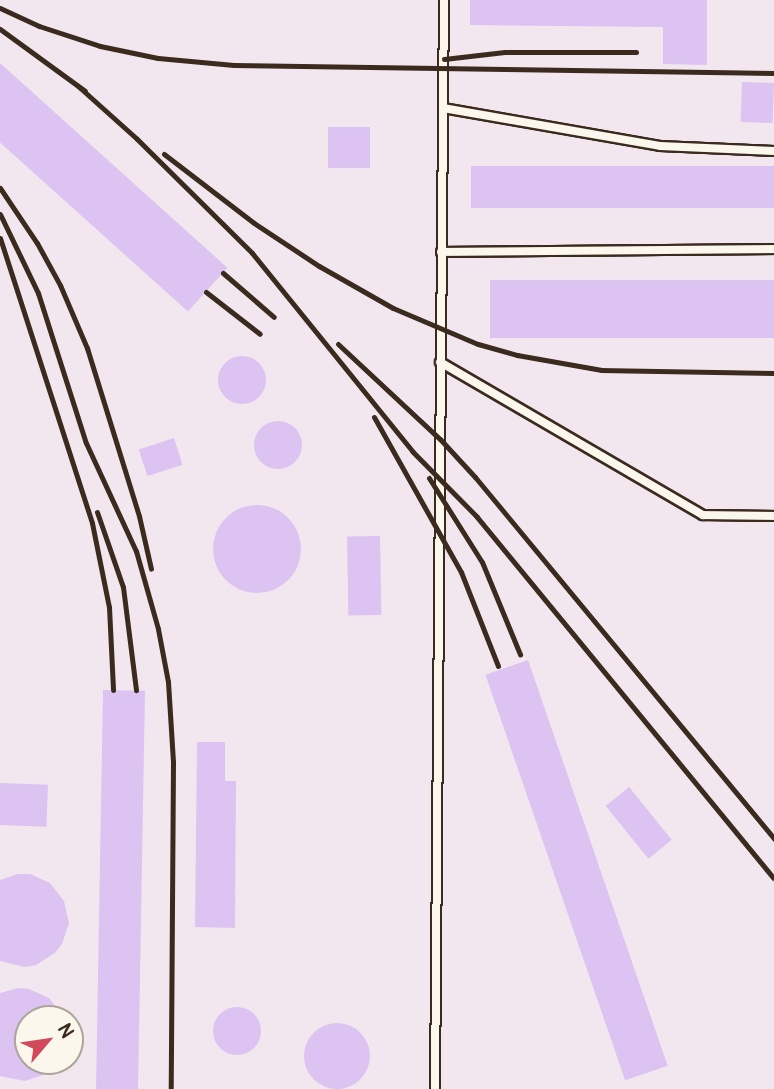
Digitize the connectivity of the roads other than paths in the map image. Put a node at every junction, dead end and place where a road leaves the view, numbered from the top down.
1 (443, 0) edge
2 (443, 108) junction
3 (774, 151) edge
4 (774, 249) edge
5 (442, 252) junction
6 (440, 362) junction
7 (774, 516) edge
8 (435, 1089) edge

1 - 2 lane
2 - 3 lane
2 - 5 lane
4 - 5 lane
5 - 6 lane
6 - 7 lane
6 - 8 lane

